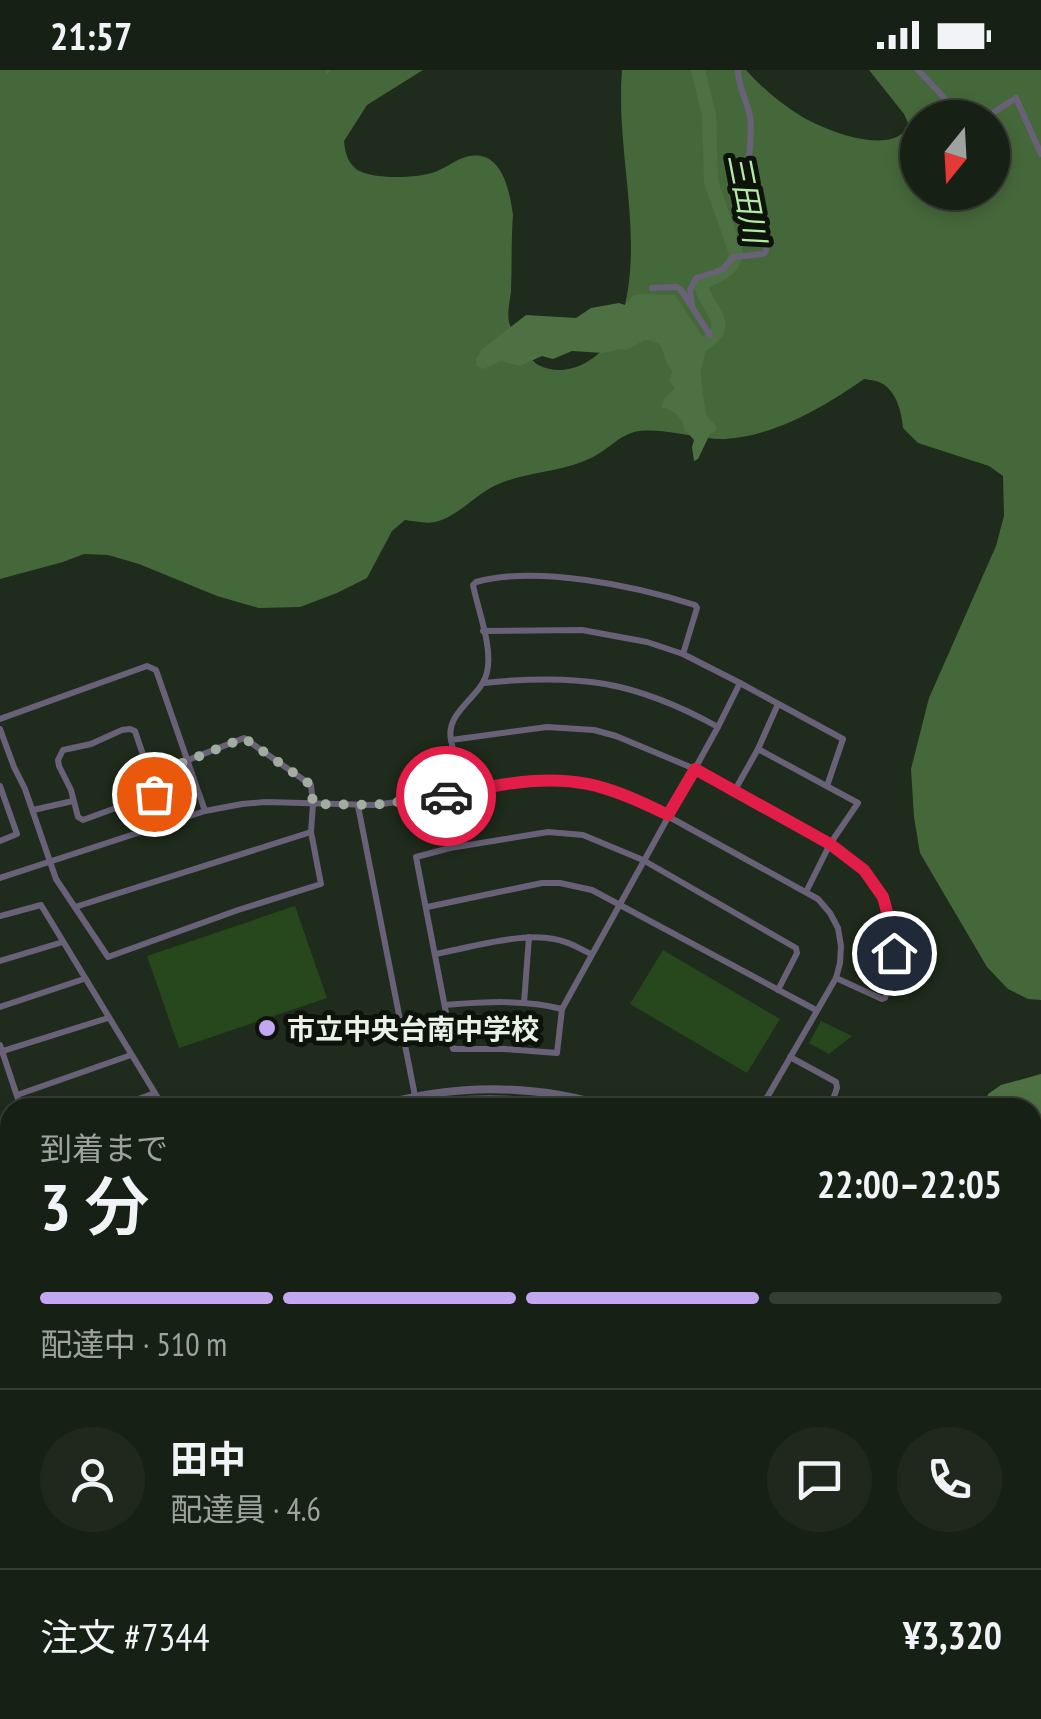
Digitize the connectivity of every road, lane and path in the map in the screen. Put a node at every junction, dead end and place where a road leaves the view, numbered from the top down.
1 (738, 70) edge
2 (918, 70) edge
3 (947, 100) edge
4 (1010, 102) edge
5 (1041, 154) edge
6 (652, 288) dead end
7 (692, 306) junction
8 (710, 335) dead end
9 (483, 631) junction
10 (683, 654) junction
11 (740, 682) junction
12 (484, 683) junction
13 (778, 704) junction
14 (0, 719) edge
15 (718, 727) junction
16 (0, 728) edge
17 (451, 740) junction
18 (758, 749) junction
19 (187, 761) junction
20 (695, 769) junction
21 (150, 776) junction
22 (828, 786) junction
23 (0, 787) edge
24 (735, 790) junction
25 (463, 794) junction
26 (440, 797) junction
27 (72, 801) junction
28 (313, 804) junction
29 (358, 806) junction
30 (33, 810) junction
31 (205, 811) junction
32 (668, 815) junction
33 (310, 832) junction
34 (0, 841) edge
35 (830, 844) junction
36 (450, 848) junction
37 (644, 860) junction
38 (51, 862) junction
39 (0, 878) edge
40 (806, 892) junction
41 (621, 905) junction
42 (75, 907) junction
43 (427, 907) junction
44 (0, 916) edge
45 (530, 937) junction
46 (63, 942) junction
47 (435, 954) junction
48 (591, 954) junction
49 (0, 962) edge
50 (836, 978) junction
51 (84, 980) junction
52 (778, 990) junction
53 (524, 1004) junction
54 (445, 1005) junction
55 (0, 1007) edge
56 (562, 1009) junction
57 (816, 1010) junction
58 (108, 1018) junction
59 (1, 1050) edge
60 (131, 1055) junction
61 (790, 1057) junction
62 (155, 1093) junction
63 (16, 1095) junction
64 (17, 1098) edge
65 (141, 1098) edge
66 (158, 1098) edge
67 (413, 1098) edge
68 (435, 1098) edge
69 (575, 1098) edge
70 (766, 1098) edge
71 (833, 1098) edge

1 - 7 street
2 - 3 street
4 - 5 street
6 - 7 street
7 - 8 street
9 - 10 street
9 - 10 street
9 - 12 street
10 - 11 street
11 - 13 street
11 - 15 street
12 - 15 street
12 - 17 street
13 - 18 street
13 - 22 street
14 - 19 street
15 - 20 street
16 - 30 street
17 - 20 street
17 - 25 street
18 - 22 street
18 - 24 street
19 - 21 street
19 - 28 street
19 - 31 street
20 - 24 street
20 - 32 street
21 - 27 street
21 - 27 street
22 - 35 street
23 - 34 street
24 - 35 street
25 - 26 street
25 - 32 street
26 - 29 street
26 - 36 street
27 - 30 street
28 - 29 street
28 - 31 street
28 - 33 street
29 - 67 street
30 - 38 street
31 - 38 street
32 - 37 street
32 - 40 street
33 - 42 street
33 - 42 street
35 - 40 street
35 - 50 street
36 - 37 street
36 - 43 street
37 - 41 street
37 - 52 street
38 - 39 street
38 - 42 street
40 - 50 street
41 - 43 street
41 - 48 street
41 - 52 street
43 - 47 street
44 - 46 street
45 - 47 street
45 - 48 street
45 - 53 street
46 - 49 street
46 - 51 street
47 - 54 street
48 - 56 street
50 - 57 street
51 - 55 street
51 - 58 street
52 - 57 street
53 - 54 street
53 - 56 street
54 - 56 street
57 - 61 street
58 - 59 street
58 - 60 street
59 - 63 street
60 - 62 street
60 - 63 street
61 - 70 street
61 - 71 street
62 - 65 street
62 - 66 street
63 - 64 street
68 - 69 street

